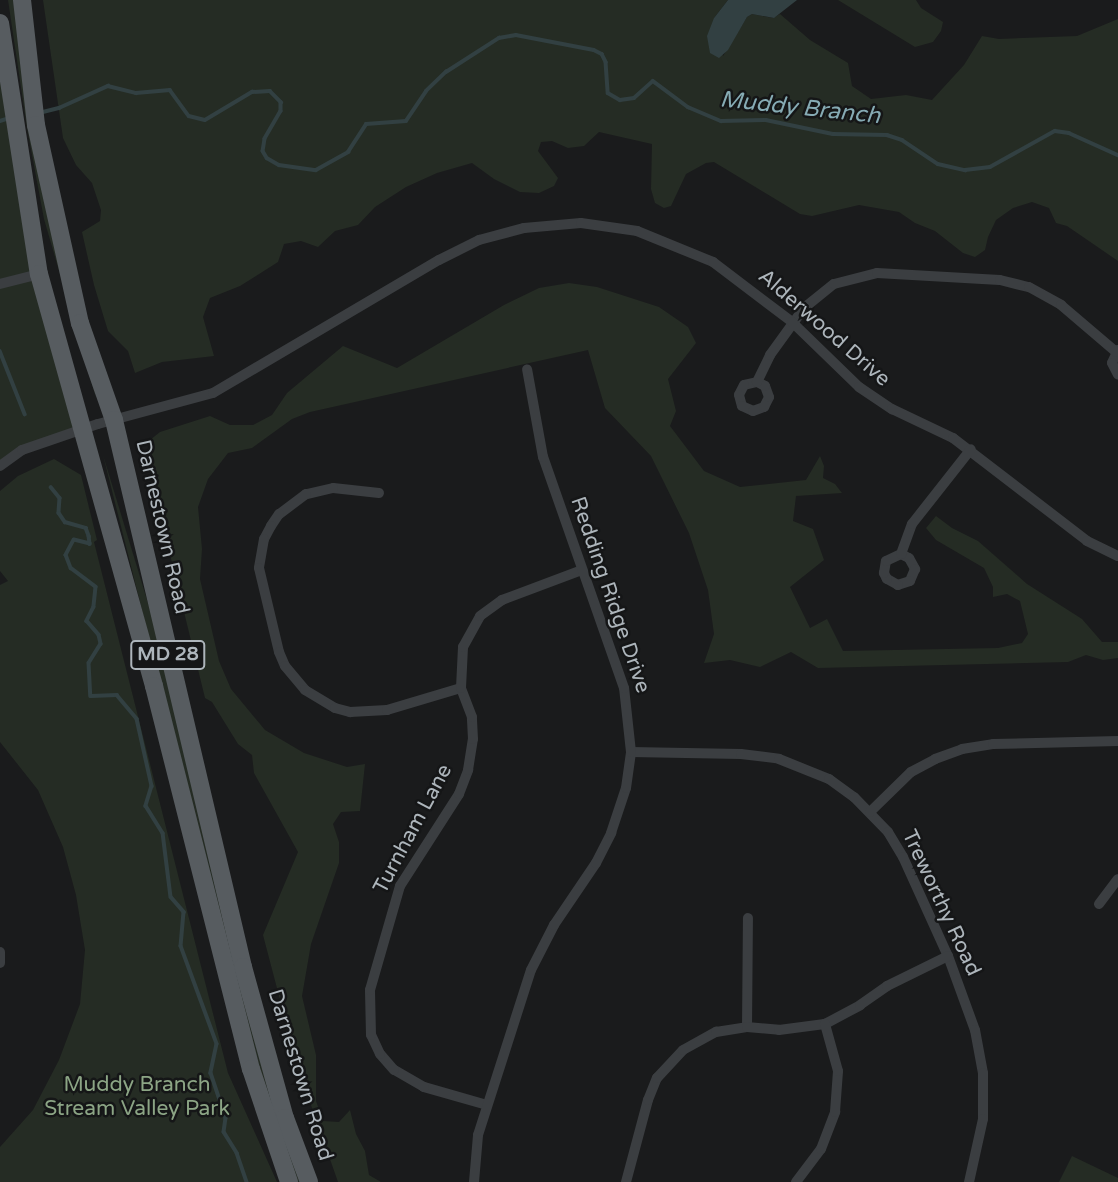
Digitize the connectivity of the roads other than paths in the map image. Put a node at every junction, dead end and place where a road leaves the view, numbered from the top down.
1 (22, 0) edge
2 (0, 23) edge
3 (39, 274) junction
4 (0, 284) edge
5 (792, 322) junction
6 (1117, 351) edge
7 (527, 369) dead end
8 (1118, 374) edge
9 (757, 382) dead end
10 (99, 424) junction
11 (971, 449) junction
12 (0, 466) edge
13 (379, 493) dead end
14 (901, 554) dead end
15 (1118, 556) edge
16 (582, 570) junction
17 (461, 688) junction
18 (1118, 741) edge
19 (631, 752) junction
20 (870, 812) junction
21 (1118, 878) edge
22 (1099, 904) dead end
23 (748, 918) dead end
24 (0, 952) edge
25 (948, 956) junction
26 (0, 963) edge
27 (825, 1024) junction
28 (747, 1027) junction
29 (487, 1105) junction
30 (289, 1182) edge
31 (309, 1182) edge
32 (474, 1182) edge
33 (626, 1182) edge
34 (796, 1182) edge
35 (969, 1182) edge

1 - 10 main road, Darnestown Road / MD 28
2 - 3 main road, Darnestown Road / MD 28
3 - 4 street
3 - 10 main road, Darnestown Road / MD 28
5 - 6 street
5 - 9 street
5 - 10 street, Alderwood Drive
5 - 11 street, Alderwood Drive
6 - 8 street
7 - 16 street, Redding Ridge Drive
10 - 12 street, Alderwood Drive
10 - 30 main road, Darnestown Road / MD 28
10 - 31 main road, Darnestown Road / MD 28
11 - 14 street
11 - 15 street, Alderwood Drive
13 - 17 street
16 - 17 street, Turnham Lane
16 - 19 street, Redding Ridge Drive
17 - 29 street, Turnham Lane
18 - 20 street
19 - 20 street, Treworthy Road
19 - 29 street, Redding Ridge Drive
20 - 25 street, Treworthy Road
21 - 22 street
23 - 28 street
24 - 26 street
25 - 27 street
25 - 35 street, Treworthy Road
27 - 28 street
27 - 34 street
28 - 33 street
29 - 32 street, Redding Ridge Drive

